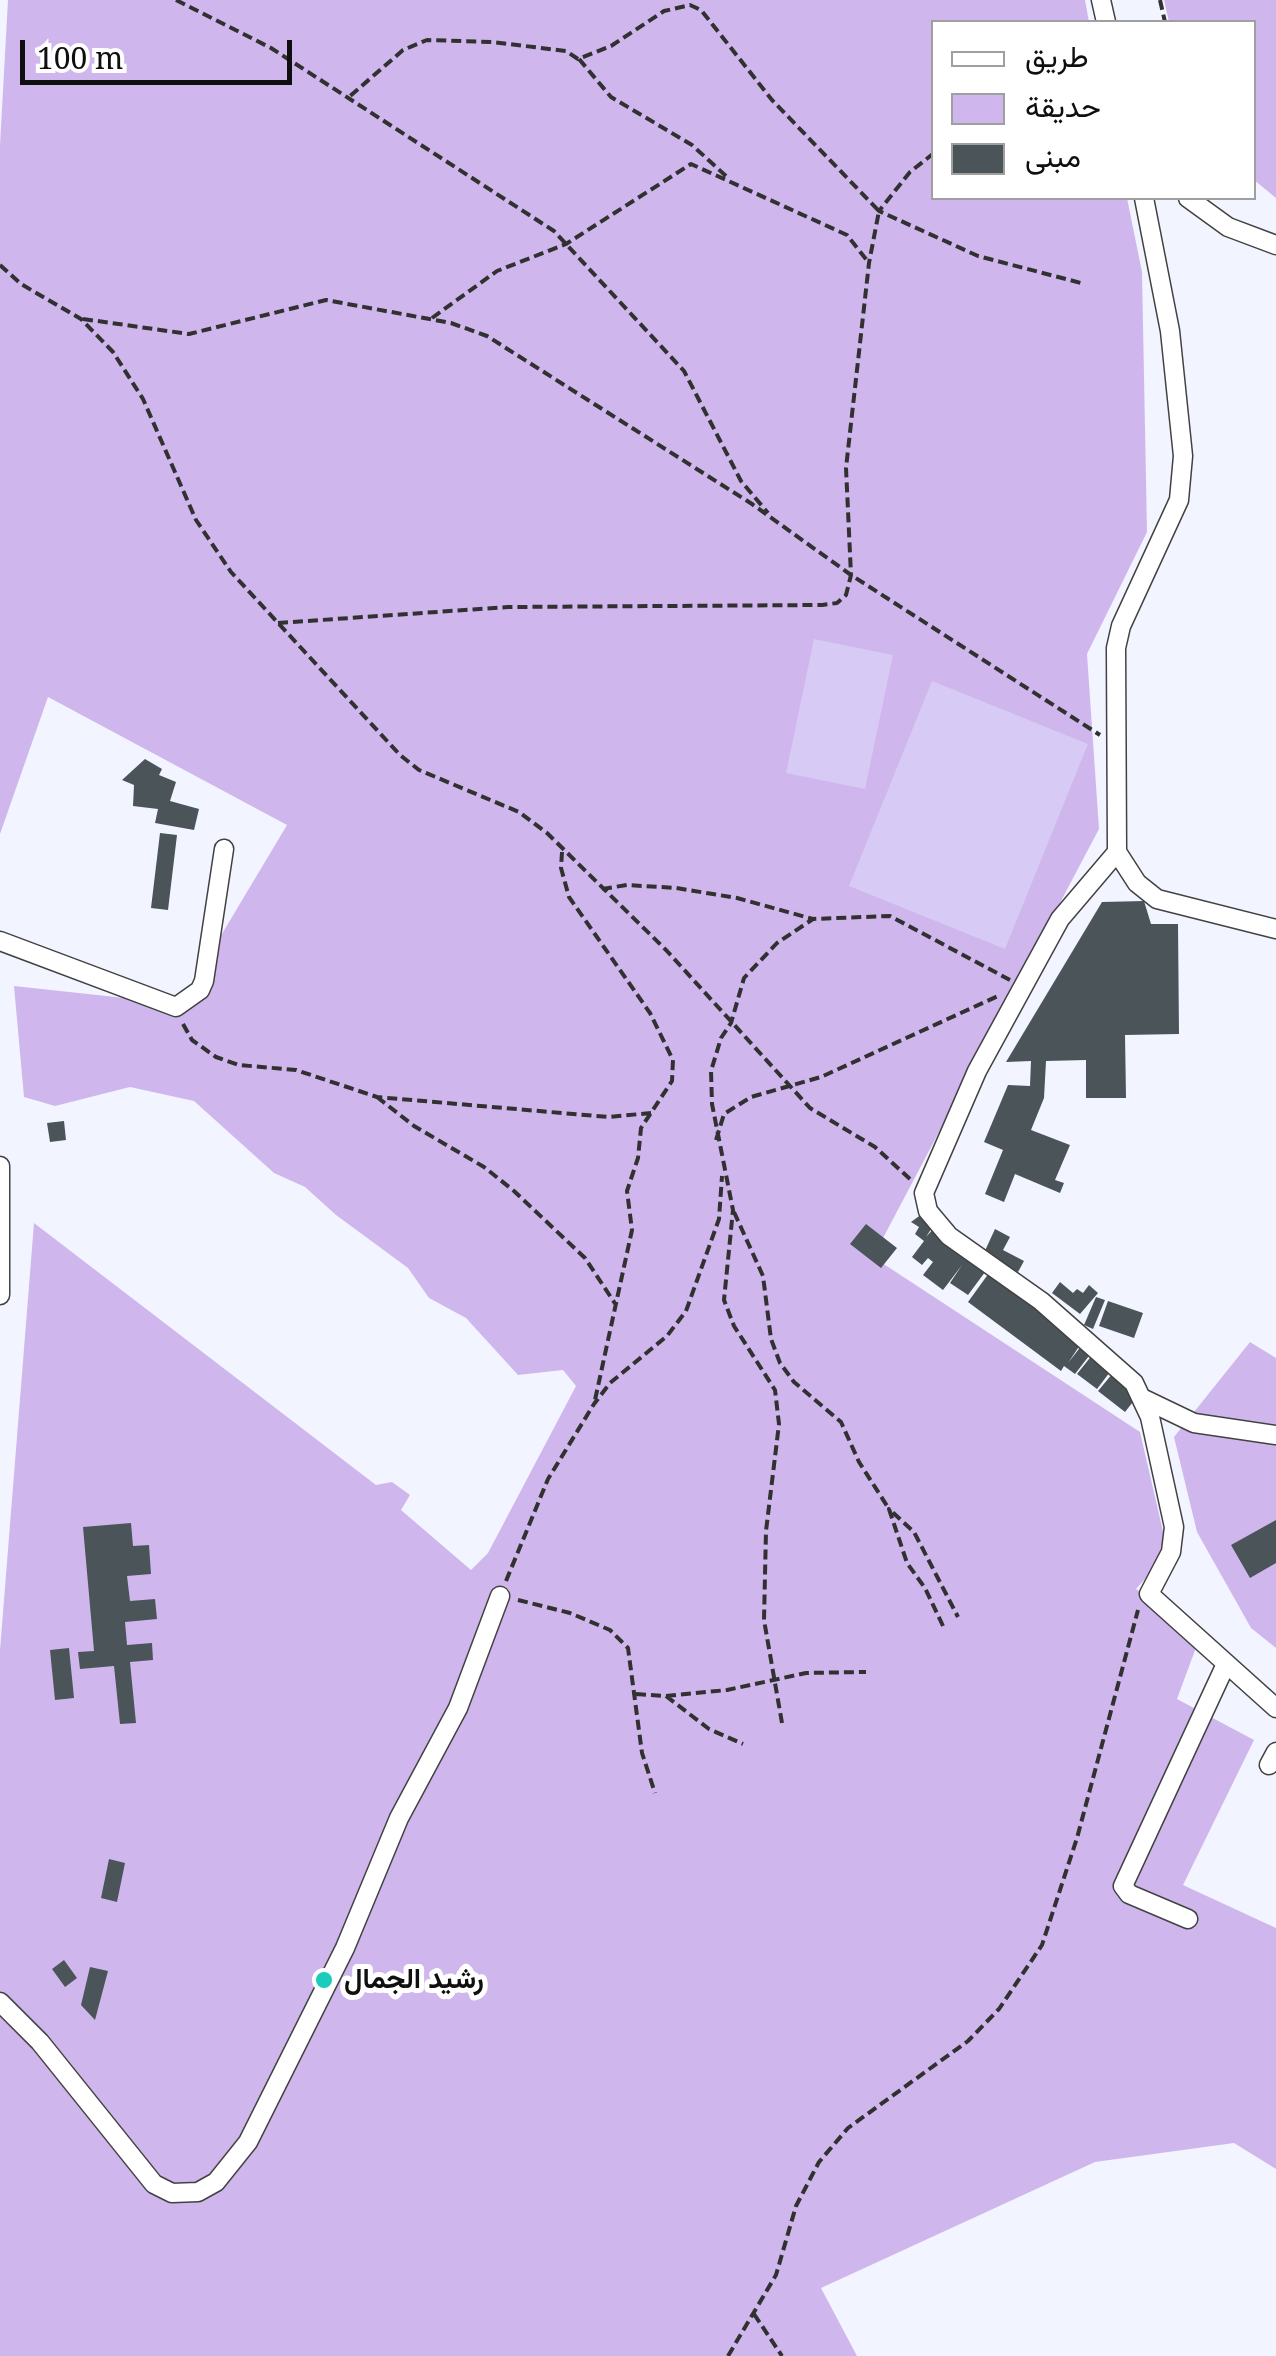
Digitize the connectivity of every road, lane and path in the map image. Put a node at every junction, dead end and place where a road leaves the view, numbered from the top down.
1 (176, 0) edge
2 (578, 58) junction
3 (349, 97) junction
4 (931, 154) edge
5 (730, 179) junction
6 (1144, 200) edge
7 (1191, 200) edge
8 (879, 210) junction
9 (566, 244) junction
10 (1276, 245) edge
11 (869, 263) junction
12 (0, 265) edge
13 (1081, 283) dead end
14 (81, 319) junction
15 (430, 319) junction
16 (774, 520) junction
17 (851, 575) junction
18 (278, 622) junction
19 (1116, 746) junction
20 (562, 849) junction
21 (224, 850) dead end
22 (1117, 852) junction
23 (602, 889) junction
24 (813, 919) junction
25 (1276, 930) edge
26 (0, 942) edge
27 (1025, 984) junction
28 (176, 1007) junction
29 (731, 1023) junction
30 (789, 1086) junction
31 (378, 1097) junction
32 (651, 1113) junction
33 (716, 1140) junction
34 (0, 1166) edge
35 (722, 1168) junction
36 (924, 1192) junction
37 (733, 1210) junction
38 (0, 1295) edge
39 (616, 1306) junction
40 (1144, 1399) junction
41 (594, 1404) junction
42 (1276, 1434) edge
43 (889, 1509) junction
44 (1149, 1594) junction
45 (500, 1596) junction
46 (958, 1617) dead end
47 (942, 1626) dead end
48 (1226, 1664) junction
49 (866, 1672) dead end
50 (773, 1682) junction
51 (636, 1694) junction
52 (666, 1696) junction
53 (1276, 1708) edge
54 (782, 1723) dead end
55 (742, 1744) dead end
56 (655, 1793) dead end
57 (1188, 1918) dead end
58 (0, 2002) edge
59 (753, 2313) junction
60 (728, 2356) edge
61 (782, 2356) edge

1 - 3 path
2 - 3 path
2 - 5 path
2 - 8 path
3 - 9 path
4 - 8 path
5 - 9 path
5 - 11 path
6 - 19 street
7 - 10 street
8 - 11 path
8 - 13 path
9 - 15 path
9 - 16 path
11 - 17 path
12 - 14 path
14 - 15 path
14 - 18 path
15 - 16 path
16 - 17 path
17 - 18 path
17 - 19 path
18 - 20 path
19 - 22 street
20 - 23 path
20 - 32 path
21 - 28 street
22 - 25 street
22 - 27 street
23 - 24 path
23 - 29 path
24 - 27 path
24 - 29 path
26 - 28 street
27 - 30 path
27 - 36 street
28 - 31 path
29 - 30 path
29 - 33 path
30 - 33 path
30 - 36 path
31 - 32 path
31 - 39 path
32 - 39 path
33 - 35 path
34 - 38 street
35 - 37 path
35 - 41 path
36 - 40 street
37 - 43 path
37 - 50 path
39 - 41 path
40 - 42 street
40 - 44 street
41 - 45 path
43 - 46 path
43 - 47 path
44 - 48 street
44 - 59 path
45 - 51 path
45 - 58 street
48 - 53 street
48 - 57 street
49 - 50 path
50 - 52 path
50 - 54 path
51 - 52 path
51 - 56 path
52 - 55 path
59 - 60 path
59 - 61 path

